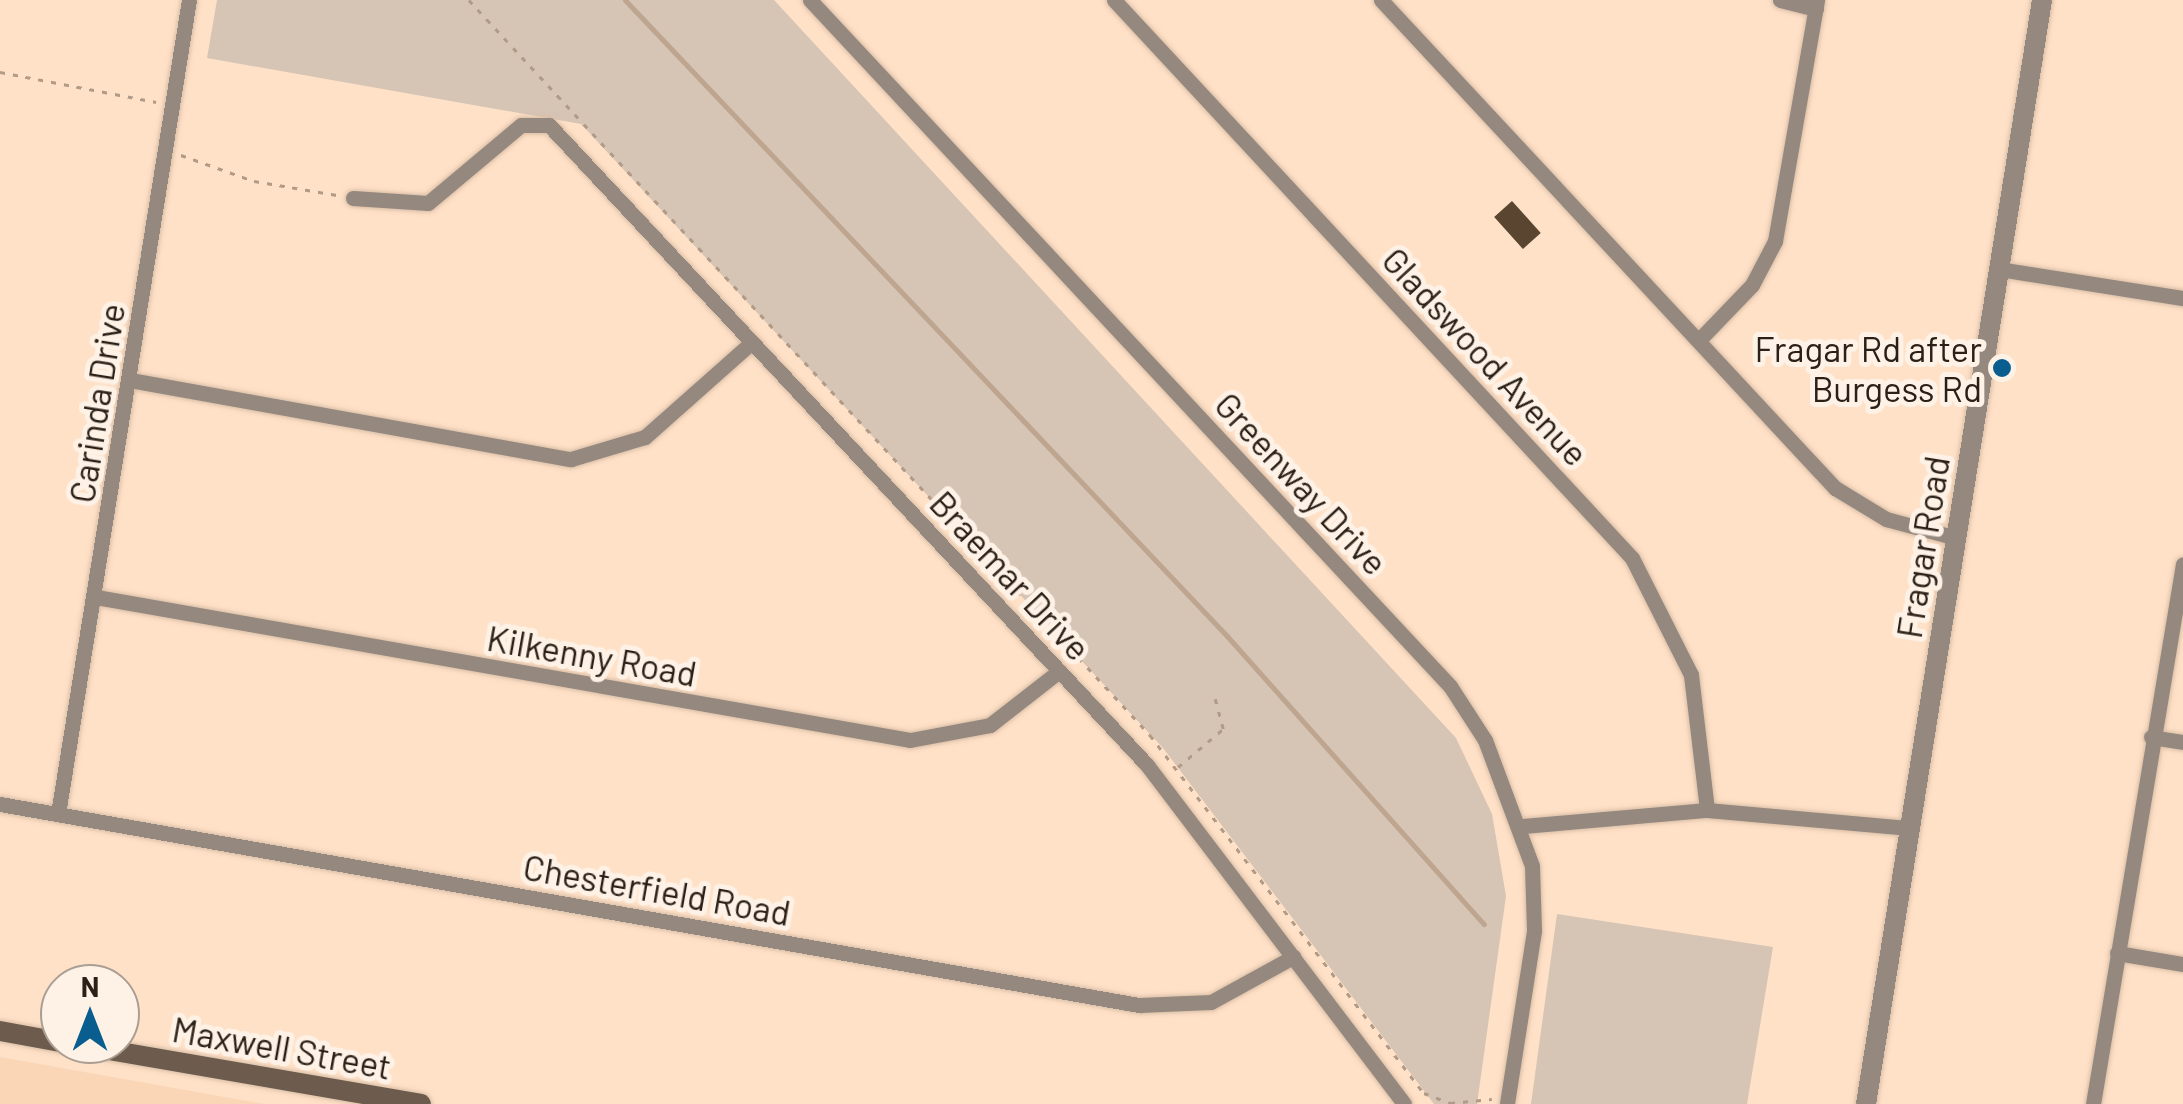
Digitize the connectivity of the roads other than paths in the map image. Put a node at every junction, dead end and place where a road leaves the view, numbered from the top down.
1 (189, 0) edge
2 (810, 0) edge
3 (1114, 0) edge
4 (1381, 0) edge
5 (1780, 0) edge
6 (2042, 0) edge
7 (1817, 5) edge
8 (353, 198) road end
9 (1999, 269) junction
10 (2183, 298) edge
11 (1699, 340) junction
12 (751, 342) junction
13 (130, 380) junction
14 (1957, 538) junction
15 (2183, 564) edge
16 (96, 597) junction
17 (1059, 671) junction
18 (2151, 736) junction
19 (2183, 742) edge
20 (0, 804) edge
21 (1706, 810) junction
22 (58, 814) junction
23 (1524, 826) junction
24 (1910, 828) junction
25 (2117, 953) junction
26 (1293, 957) junction
27 (2183, 964) edge
28 (0, 1031) edge
29 (40, 1038) edge
30 (140, 1055) edge
31 (421, 1104) edge
32 (1404, 1104) edge
33 (1507, 1104) edge
34 (1866, 1104) edge
35 (2093, 1104) edge

1 - 13 street, Carinda Drive
2 - 23 street, Greenway Drive
3 - 21 street, Gladswood Avenue
4 - 11 street
5 - 7 street
6 - 9 street, Fragar Road
7 - 11 street
8 - 12 street, Braemar Drive
9 - 10 street
9 - 14 street, Fragar Road
11 - 14 street
12 - 13 street
12 - 17 street, Braemar Drive
13 - 16 street, Carinda Drive
14 - 24 street, Fragar Road
15 - 18 street
16 - 17 street, Kilkenny Road
16 - 22 street, Carinda Drive
17 - 26 street, Braemar Drive
18 - 19 street
18 - 25 street
20 - 22 street, Chesterfield Road
21 - 23 street
21 - 24 street
22 - 26 street, Chesterfield Road
23 - 33 street, Greenway Drive
24 - 34 street, Fragar Road
25 - 27 street
25 - 35 street
26 - 32 street, Braemar Drive
28 - 29 main road
30 - 31 main road, Maxwell Street

